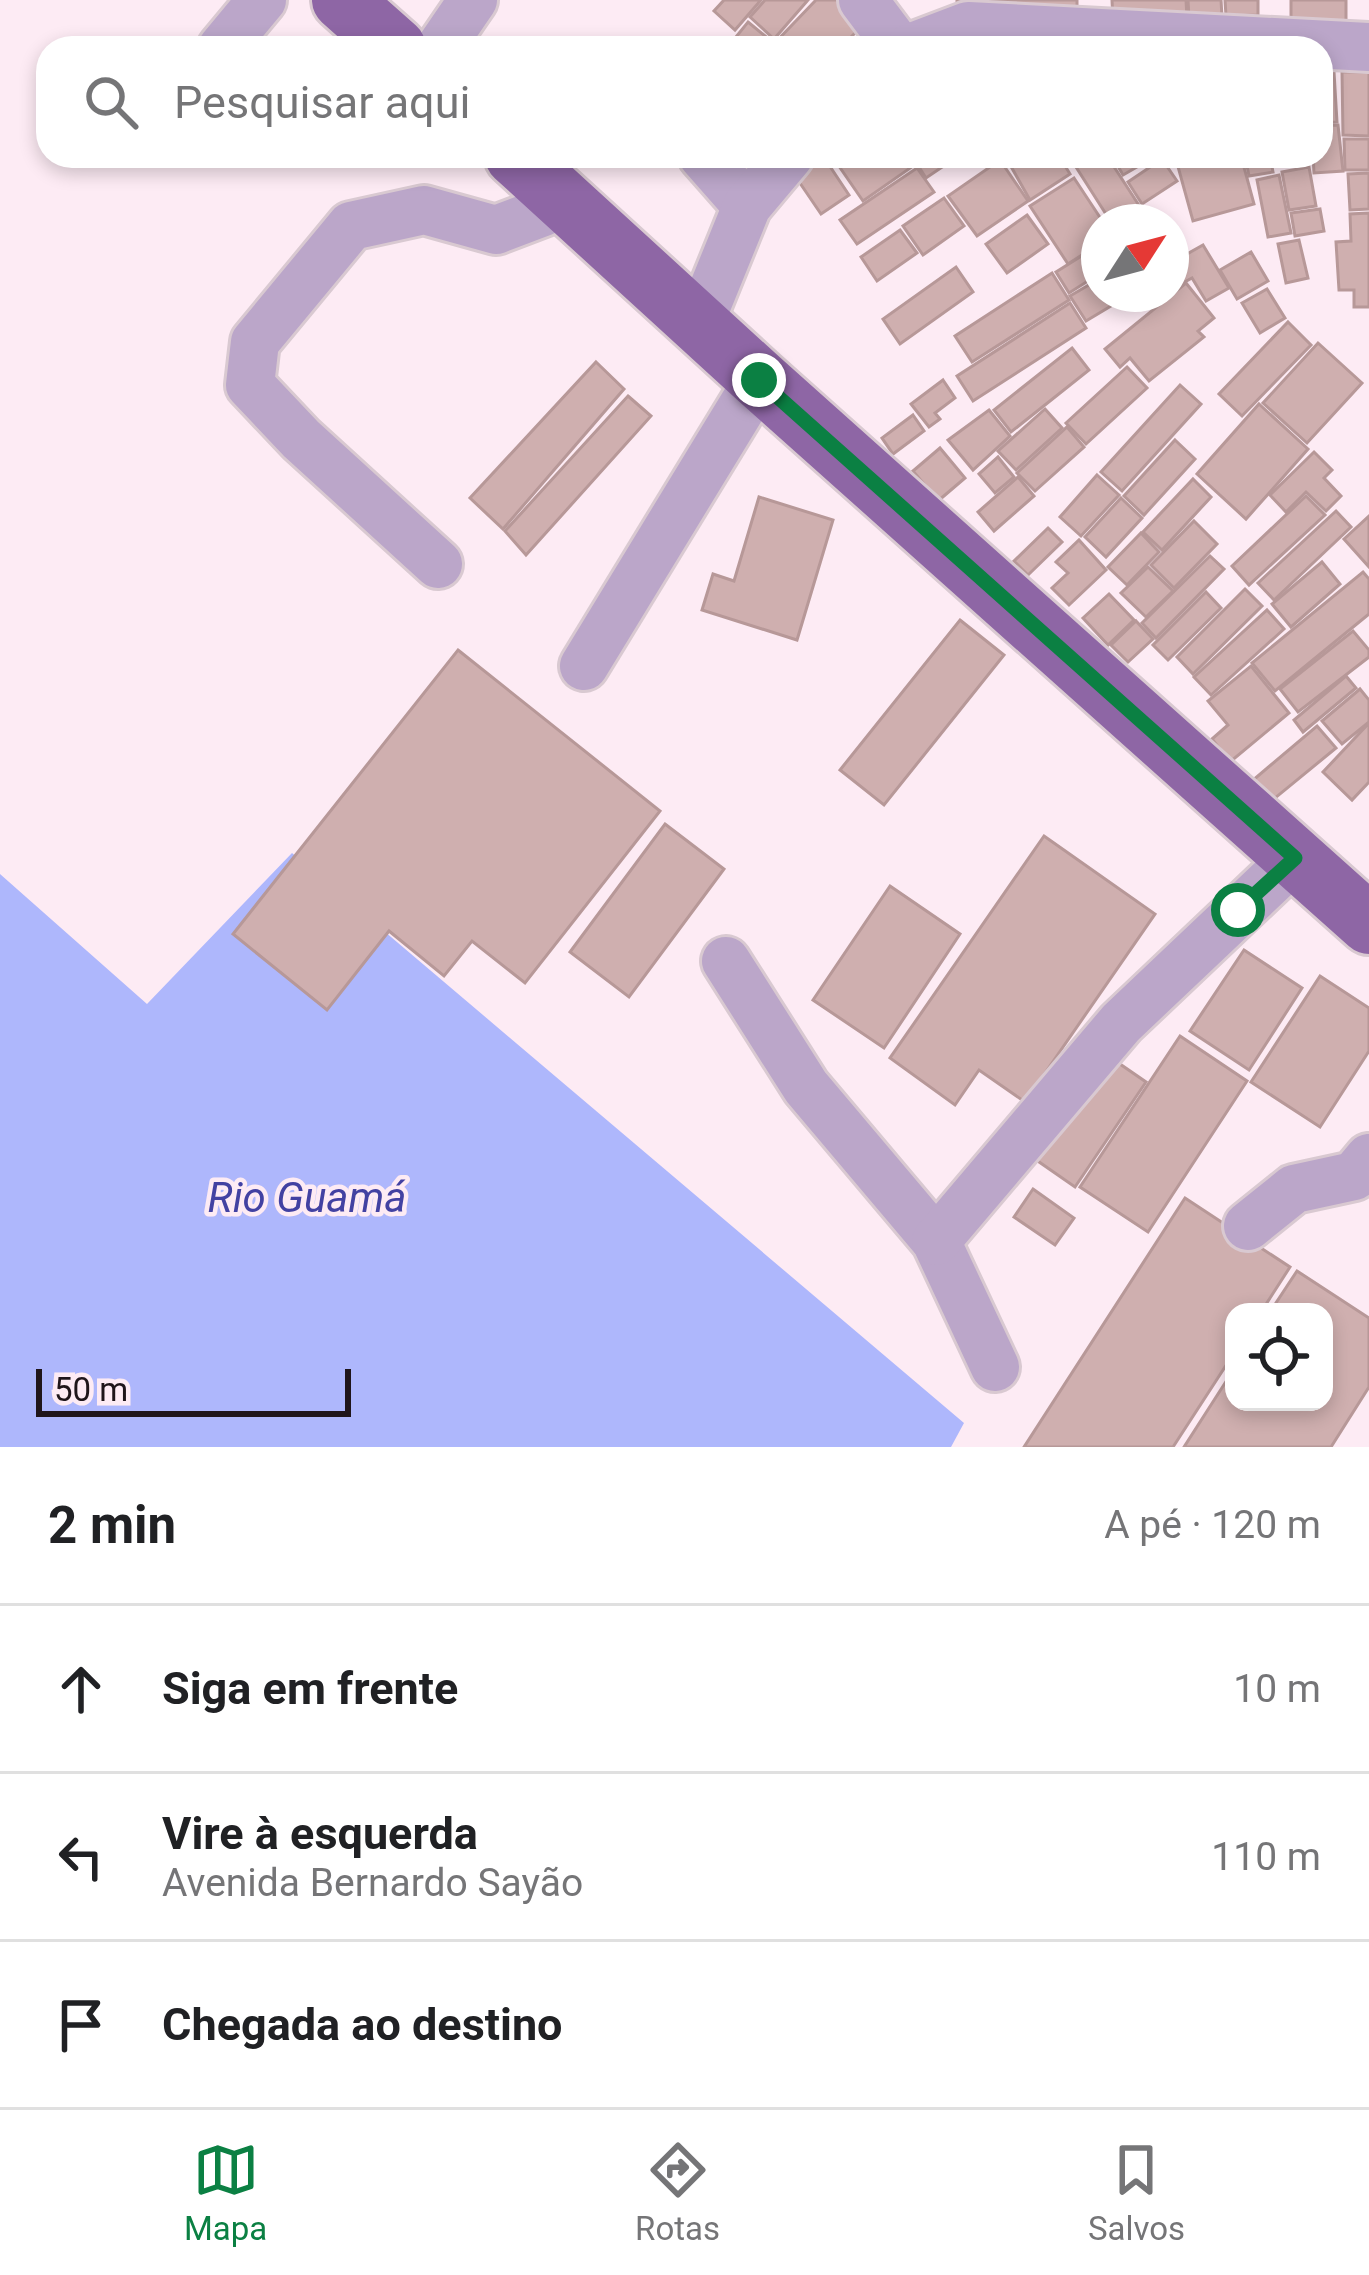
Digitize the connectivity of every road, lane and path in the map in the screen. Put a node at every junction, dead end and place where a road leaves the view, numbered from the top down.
1 (262, 0) edge
2 (342, 0) edge
3 (473, 0) edge
4 (863, 0) edge
5 (232, 36) edge
6 (382, 36) edge
7 (448, 36) edge
8 (889, 36) edge
9 (942, 36) edge
10 (1159, 36) edge
11 (1333, 45) edge
12 (1369, 47) edge
13 (528, 168) edge
14 (714, 168) edge
15 (779, 168) edge
16 (561, 199) junction
17 (747, 206) junction
18 (699, 324) junction
19 (759, 380) junction
20 (438, 564) dead end
21 (584, 666) dead end
22 (1295, 858) junction
23 (1369, 924) edge
24 (726, 961) dead end
25 (1369, 1158) edge
26 (1248, 1226) dead end
27 (936, 1241) junction
28 (995, 1367) dead end

1 - 5 street
2 - 6 main road
3 - 7 street
4 - 8 street
9 - 10 street
11 - 12 street
13 - 16 main road
14 - 17 street
15 - 17 street
16 - 18 main road
16 - 20 street
17 - 18 street
18 - 19 main road
19 - 21 street
19 - 22 main road
22 - 23 main road
22 - 27 street
24 - 27 street
25 - 26 street
27 - 28 street

